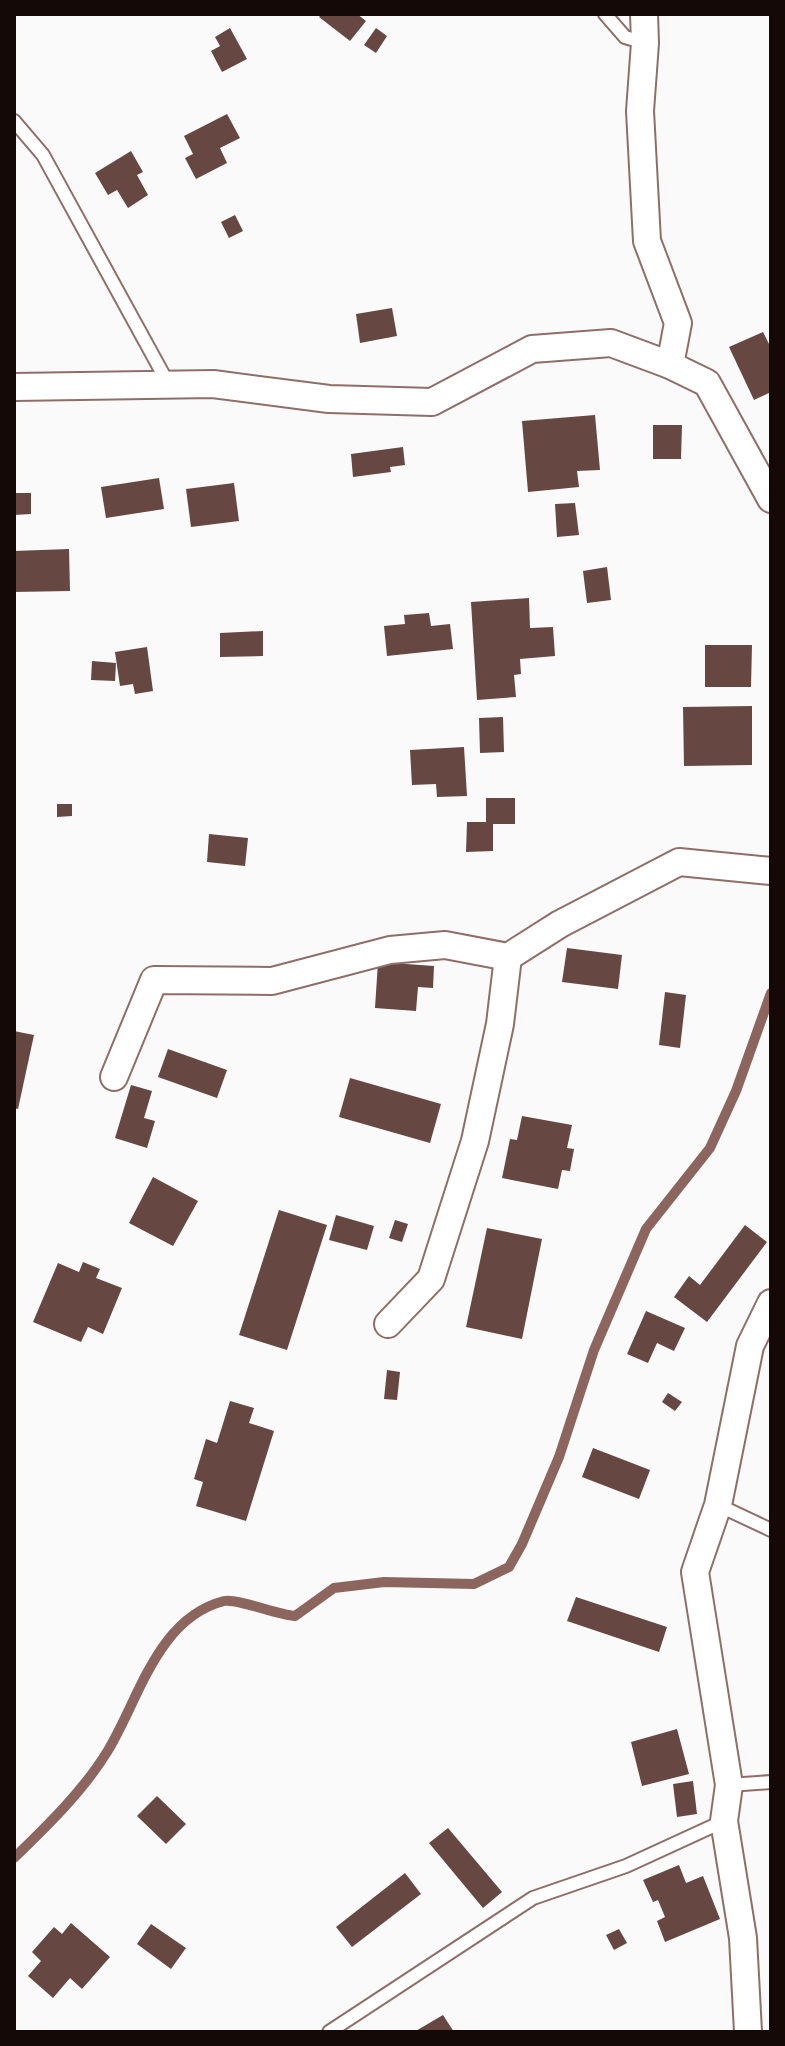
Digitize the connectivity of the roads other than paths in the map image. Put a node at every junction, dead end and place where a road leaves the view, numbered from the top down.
1 (605, 14) edge
2 (644, 14) edge
3 (645, 43) junction
4 (14, 121) edge
5 (670, 365) junction
6 (169, 385) junction
7 (14, 387) edge
8 (771, 499) edge
9 (771, 871) edge
10 (508, 957) junction
11 (114, 1077) dead end
12 (771, 1303) edge
13 (388, 1324) dead end
14 (718, 1505) junction
15 (771, 1530) edge
16 (771, 1782) edge
17 (729, 1785) junction
18 (724, 1821) junction
19 (329, 2032) edge
20 (748, 2032) edge

1 - 3 lane
2 - 3 street
3 - 5 street
4 - 6 lane
5 - 6 street
5 - 8 street
6 - 7 street
9 - 10 street
10 - 11 street
10 - 13 street
12 - 14 street
14 - 15 lane
14 - 17 street
16 - 17 lane
17 - 18 street
18 - 19 lane
18 - 20 street

